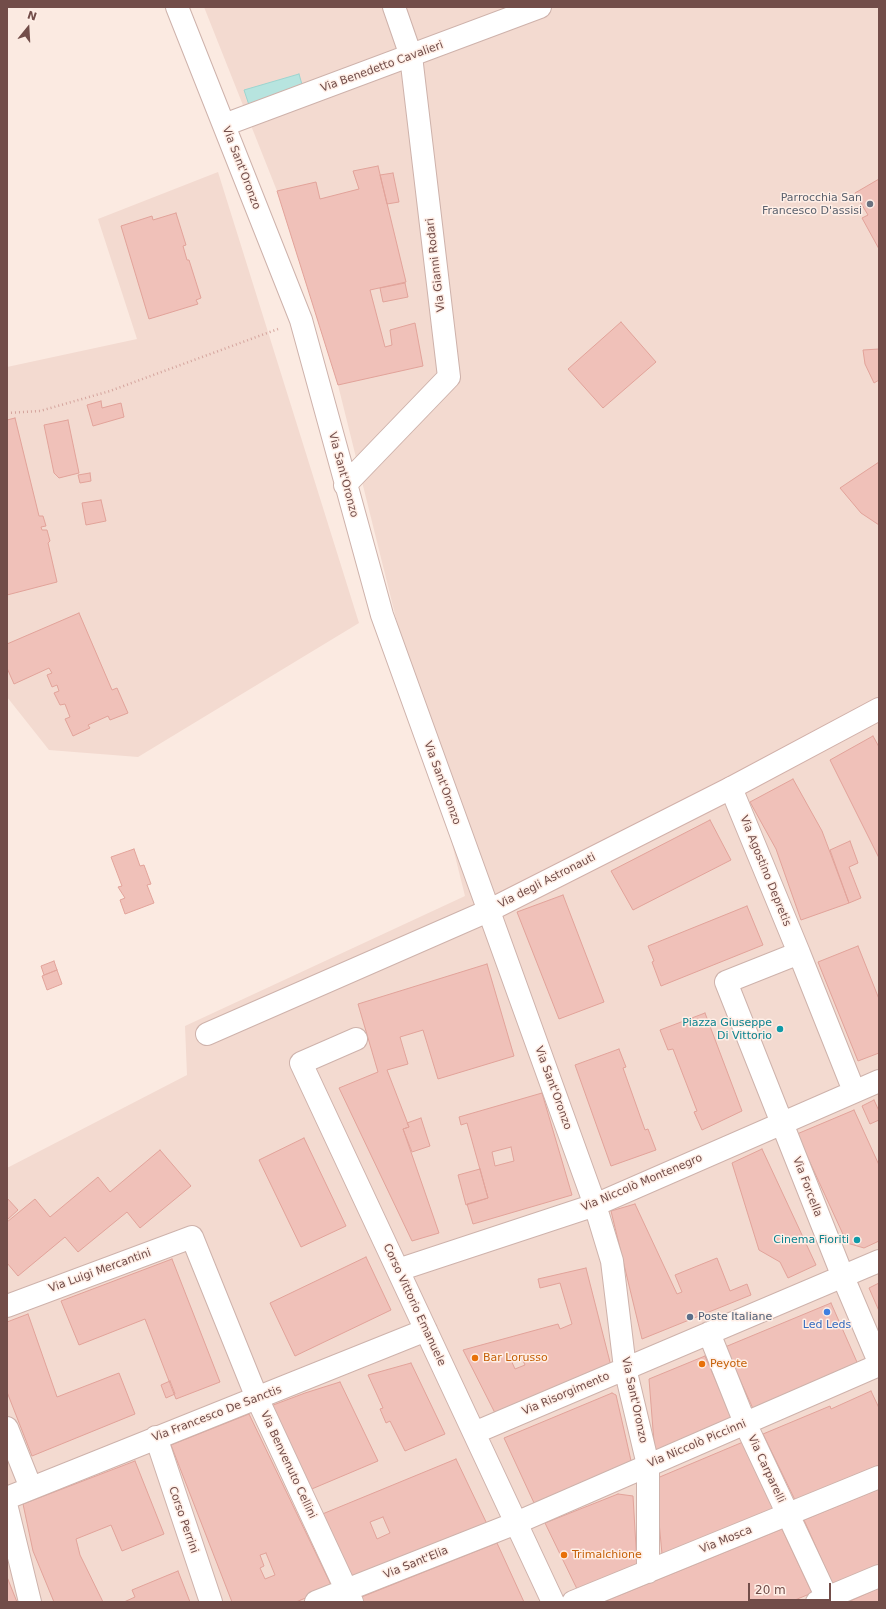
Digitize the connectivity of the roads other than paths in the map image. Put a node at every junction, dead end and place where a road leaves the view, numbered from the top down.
1 (177, 7) edge
2 (394, 7) edge
3 (540, 7) edge
4 (411, 56) junction
5 (224, 126) junction
6 (345, 485) junction
7 (879, 709) edge
8 (731, 788) junction
9 (488, 911) junction
10 (799, 953) junction
11 (207, 1034) dead end
12 (356, 1039) dead end
13 (879, 1081) edge
14 (854, 1092) junction
15 (782, 1123) junction
16 (595, 1204) junction
17 (192, 1237) joint
18 (879, 1261) edge
19 (398, 1270) junction
20 (843, 1277) junction
21 (7, 1306) edge
22 (426, 1330) junction
23 (709, 1333) junction
24 (879, 1362) edge
25 (879, 1365) edge
26 (625, 1368) junction
27 (257, 1398) junction
28 (745, 1423) junction
29 (7, 1428) edge
30 (474, 1433) junction
31 (156, 1438) junction
32 (648, 1465) junction
33 (879, 1477) edge
34 (31, 1488) junction
35 (7, 1498) edge
36 (7, 1508) edge
37 (787, 1515) junction
38 (516, 1523) junction
39 (648, 1572) junction
40 (879, 1576) edge
41 (349, 1596) edge
42 (824, 1601) edge
43 (30, 1602) edge
44 (211, 1602) edge
45 (316, 1602) edge
46 (553, 1602) edge
47 (573, 1602) edge

1 - 5 street, Via Sant'Oronzo
2 - 4 street, Via Gianni Rodari
3 - 4 street, Via Benedetto Cavalieri
4 - 5 street, Via Benedetto Cavalieri
4 - 6 street, Via Gianni Rodari
5 - 6 street, Via Sant'Oronzo
6 - 9 street, Via Sant'Oronzo
7 - 8 street, Via degli Astronauti
8 - 9 street, Via degli Astronauti
8 - 10 street, Via Agostino Depretis
9 - 11 street, Via degli Astronauti
9 - 16 street, Via Sant'Oronzo
10 - 14 street
10 - 15 street
12 - 19 street, Corso Vittorio Emanuele
13 - 14 street, Via Niccolò Montenegro
14 - 15 street, Via Niccolò Montenegro
15 - 16 street, Via Niccolò Montenegro
15 - 20 street, Via Forcella
16 - 19 street, Via Niccolò Montenegro
16 - 26 street, Via Sant'Oronzo
17 - 21 street, Via Luigi Mercantini
17 - 27 street, Via Benvenuto Cellini
18 - 20 street, Via Risorgimento
19 - 22 street, Corso Vittorio Emanuele
20 - 23 street, Via Risorgimento
20 - 24 street, Via Forcella
22 - 27 street, Via Francesco De Sanctis
22 - 30 street, Corso Vittorio Emanuele
23 - 26 street, Via Risorgimento
23 - 28 street, Via Carparelli
25 - 28 street, Via Niccolò Piccinni
26 - 30 street, Via Risorgimento
26 - 32 street, Via Sant'Oronzo
27 - 31 street, Via Francesco De Sanctis
27 - 41 street, Via Benvenuto Cellini
28 - 32 street, Via Niccolò Piccinni
28 - 37 street, Via Carparelli
29 - 34 street
30 - 38 street, Corso Vittorio Emanuele
31 - 34 street, Via Francesco De Sanctis
31 - 44 street, Corso Perrini
32 - 38 street, Via Niccolò Piccinni
32 - 39 street, Via Sant'Oronzo
33 - 37 street, Via Mosca
34 - 35 street, Via Francesco De Sanctis
36 - 43 street
37 - 39 street, Via Mosca
37 - 42 street, Via Carparelli
38 - 41 street, Via Sant'Elia
38 - 46 street, Corso Vittorio Emanuele
39 - 47 street, Via Mosca
40 - 42 street
41 - 45 street, Via Sant'Elia

